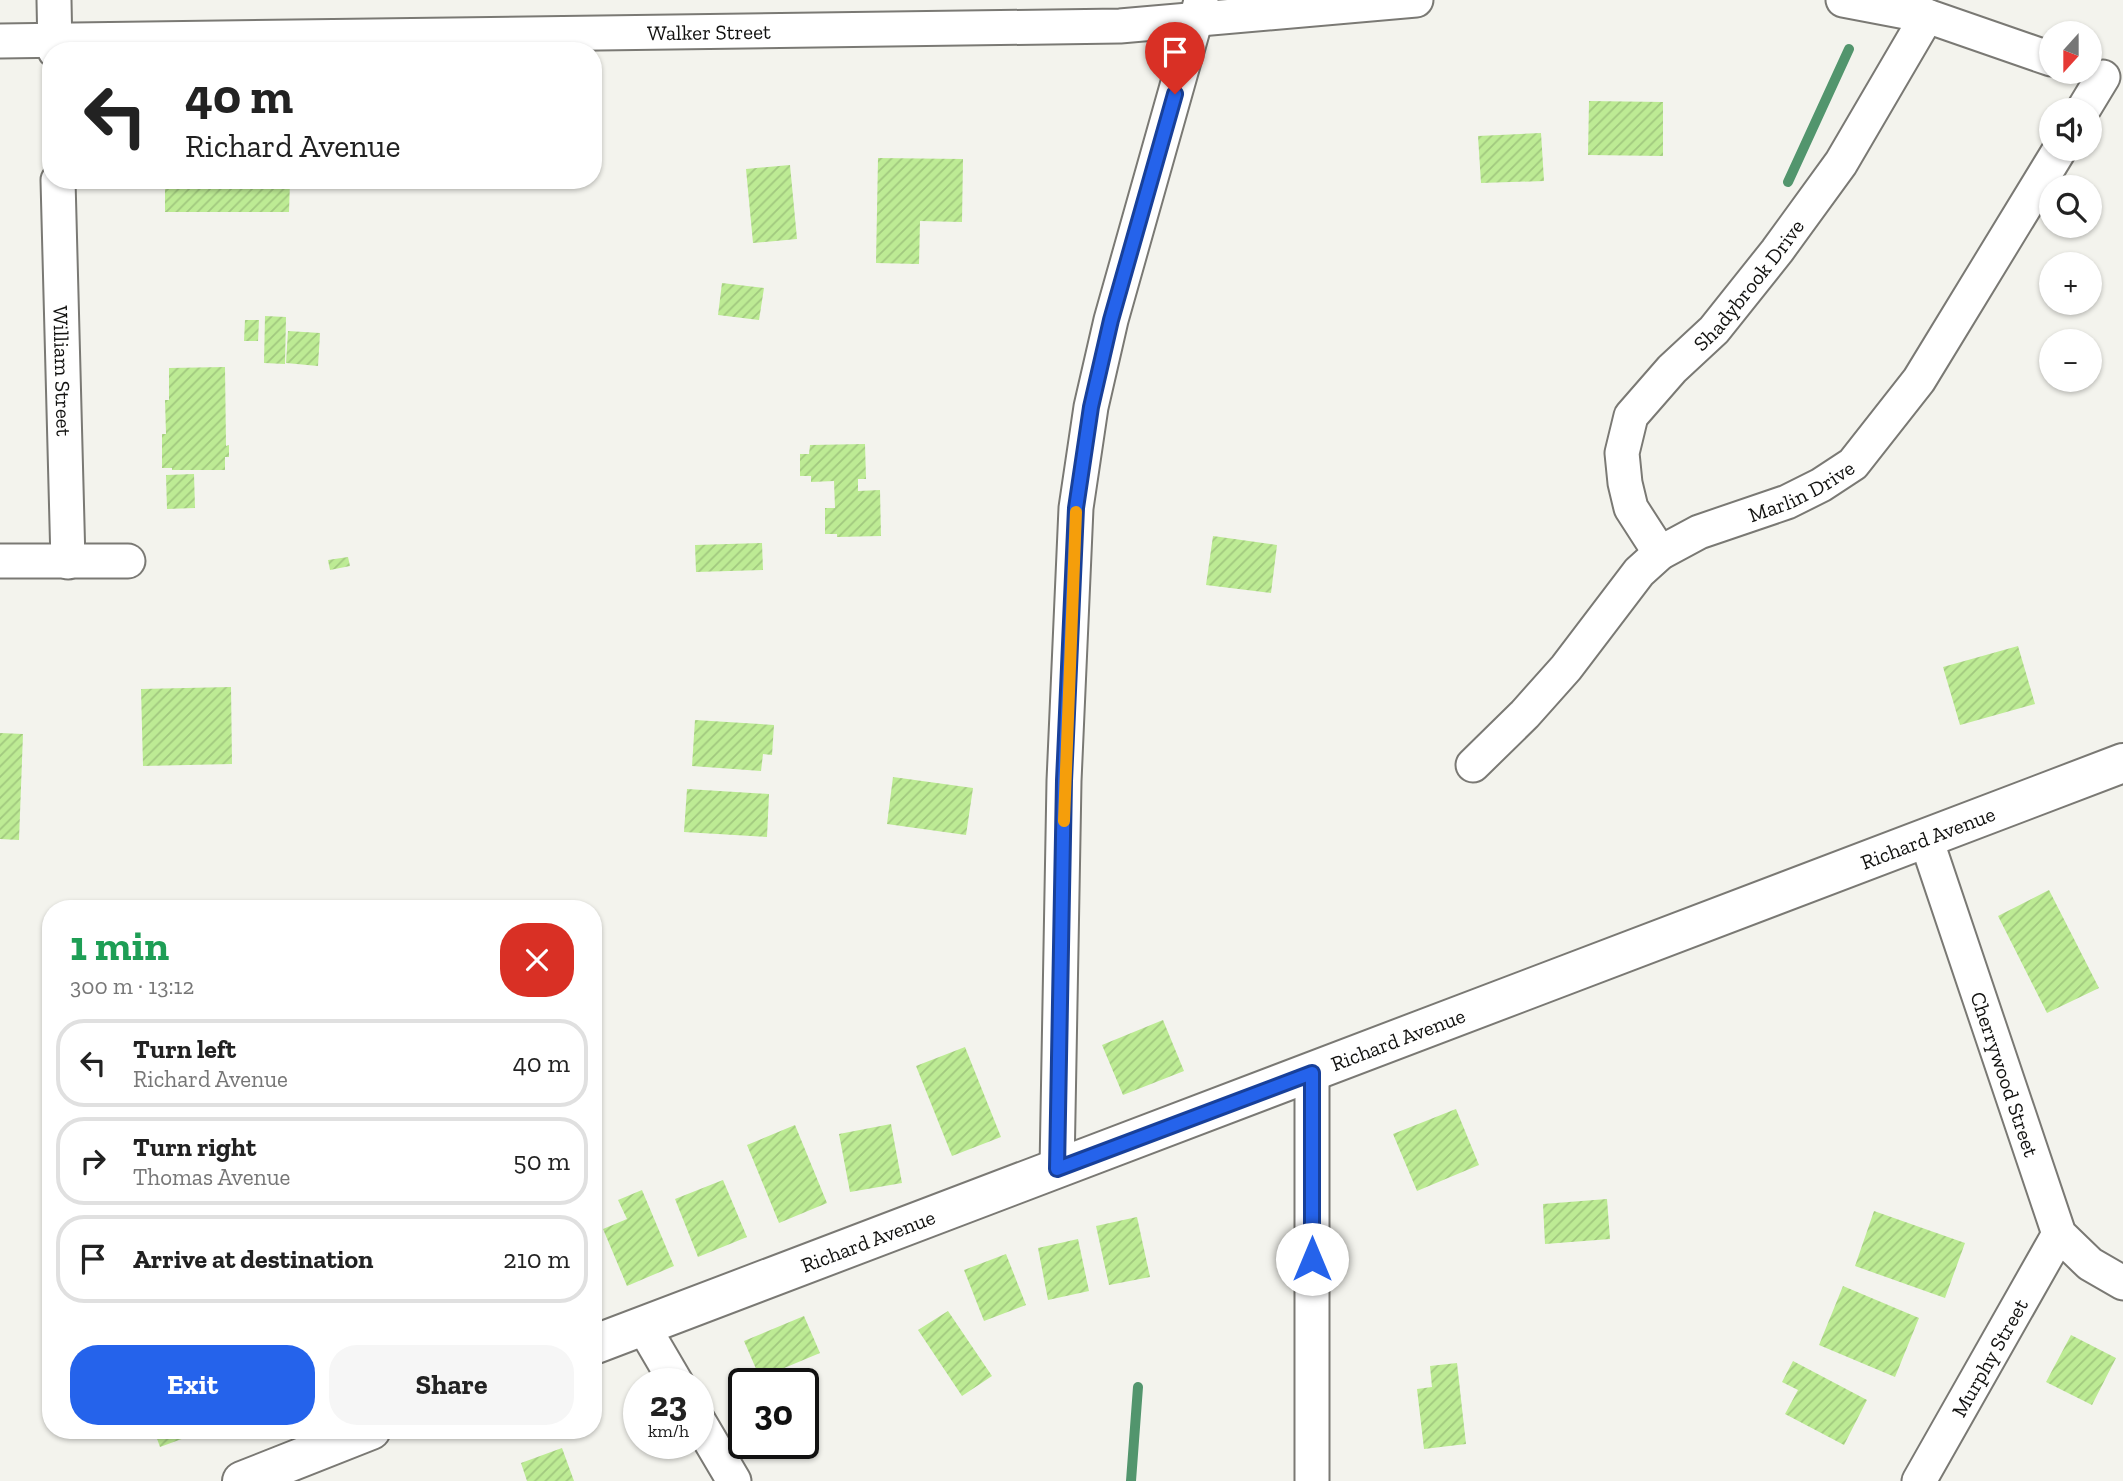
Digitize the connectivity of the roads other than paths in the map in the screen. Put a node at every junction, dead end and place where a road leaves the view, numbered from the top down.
1 (54, 0) edge
2 (1416, 0) edge
3 (1843, 0) edge
4 (1199, 10) edge
5 (1927, 16) junction
6 (0, 41) edge
7 (55, 42) edge
8 (268, 42) edge
9 (42, 45) edge
10 (2039, 55) edge
11 (2105, 79) edge
12 (2092, 98) edge
13 (2053, 161) edge
14 (58, 189) edge
15 (1660, 553) junction
16 (0, 561) edge
17 (128, 561) dead end
18 (68, 562) junction
19 (2123, 764) edge
20 (1473, 765) dead end
21 (1926, 839) junction
22 (1312, 1073) junction
23 (1057, 1169) junction
24 (2059, 1234) junction
25 (2123, 1283) edge
26 (643, 1326) junction
27 (602, 1342) edge
28 (668, 1368) edge
29 (348, 1439) edge
30 (714, 1447) edge
31 (242, 1481) edge
32 (734, 1481) edge
33 (1312, 1481) edge
34 (1919, 1481) edge

1 - 7 street
2 - 4 street, Walker Street
3 - 5 street
4 - 8 street, Walker Street
4 - 23 street
5 - 10 street
5 - 15 street, Shadybrook Drive
6 - 9 street, Walker Street
11 - 12 street
13 - 15 street, Marlin Drive
14 - 18 street, William Street
15 - 20 street, Marlin Drive
16 - 18 street
17 - 18 street
19 - 21 street, Richard Avenue
21 - 22 street, Richard Avenue
21 - 24 street, Cherrywood Street
22 - 23 street, Richard Avenue
22 - 33 street
23 - 26 street, Richard Avenue
24 - 25 street, Cherrywood Street
24 - 34 street, Murphy Street
26 - 27 street, Richard Avenue
26 - 28 street
29 - 31 street
30 - 32 street

